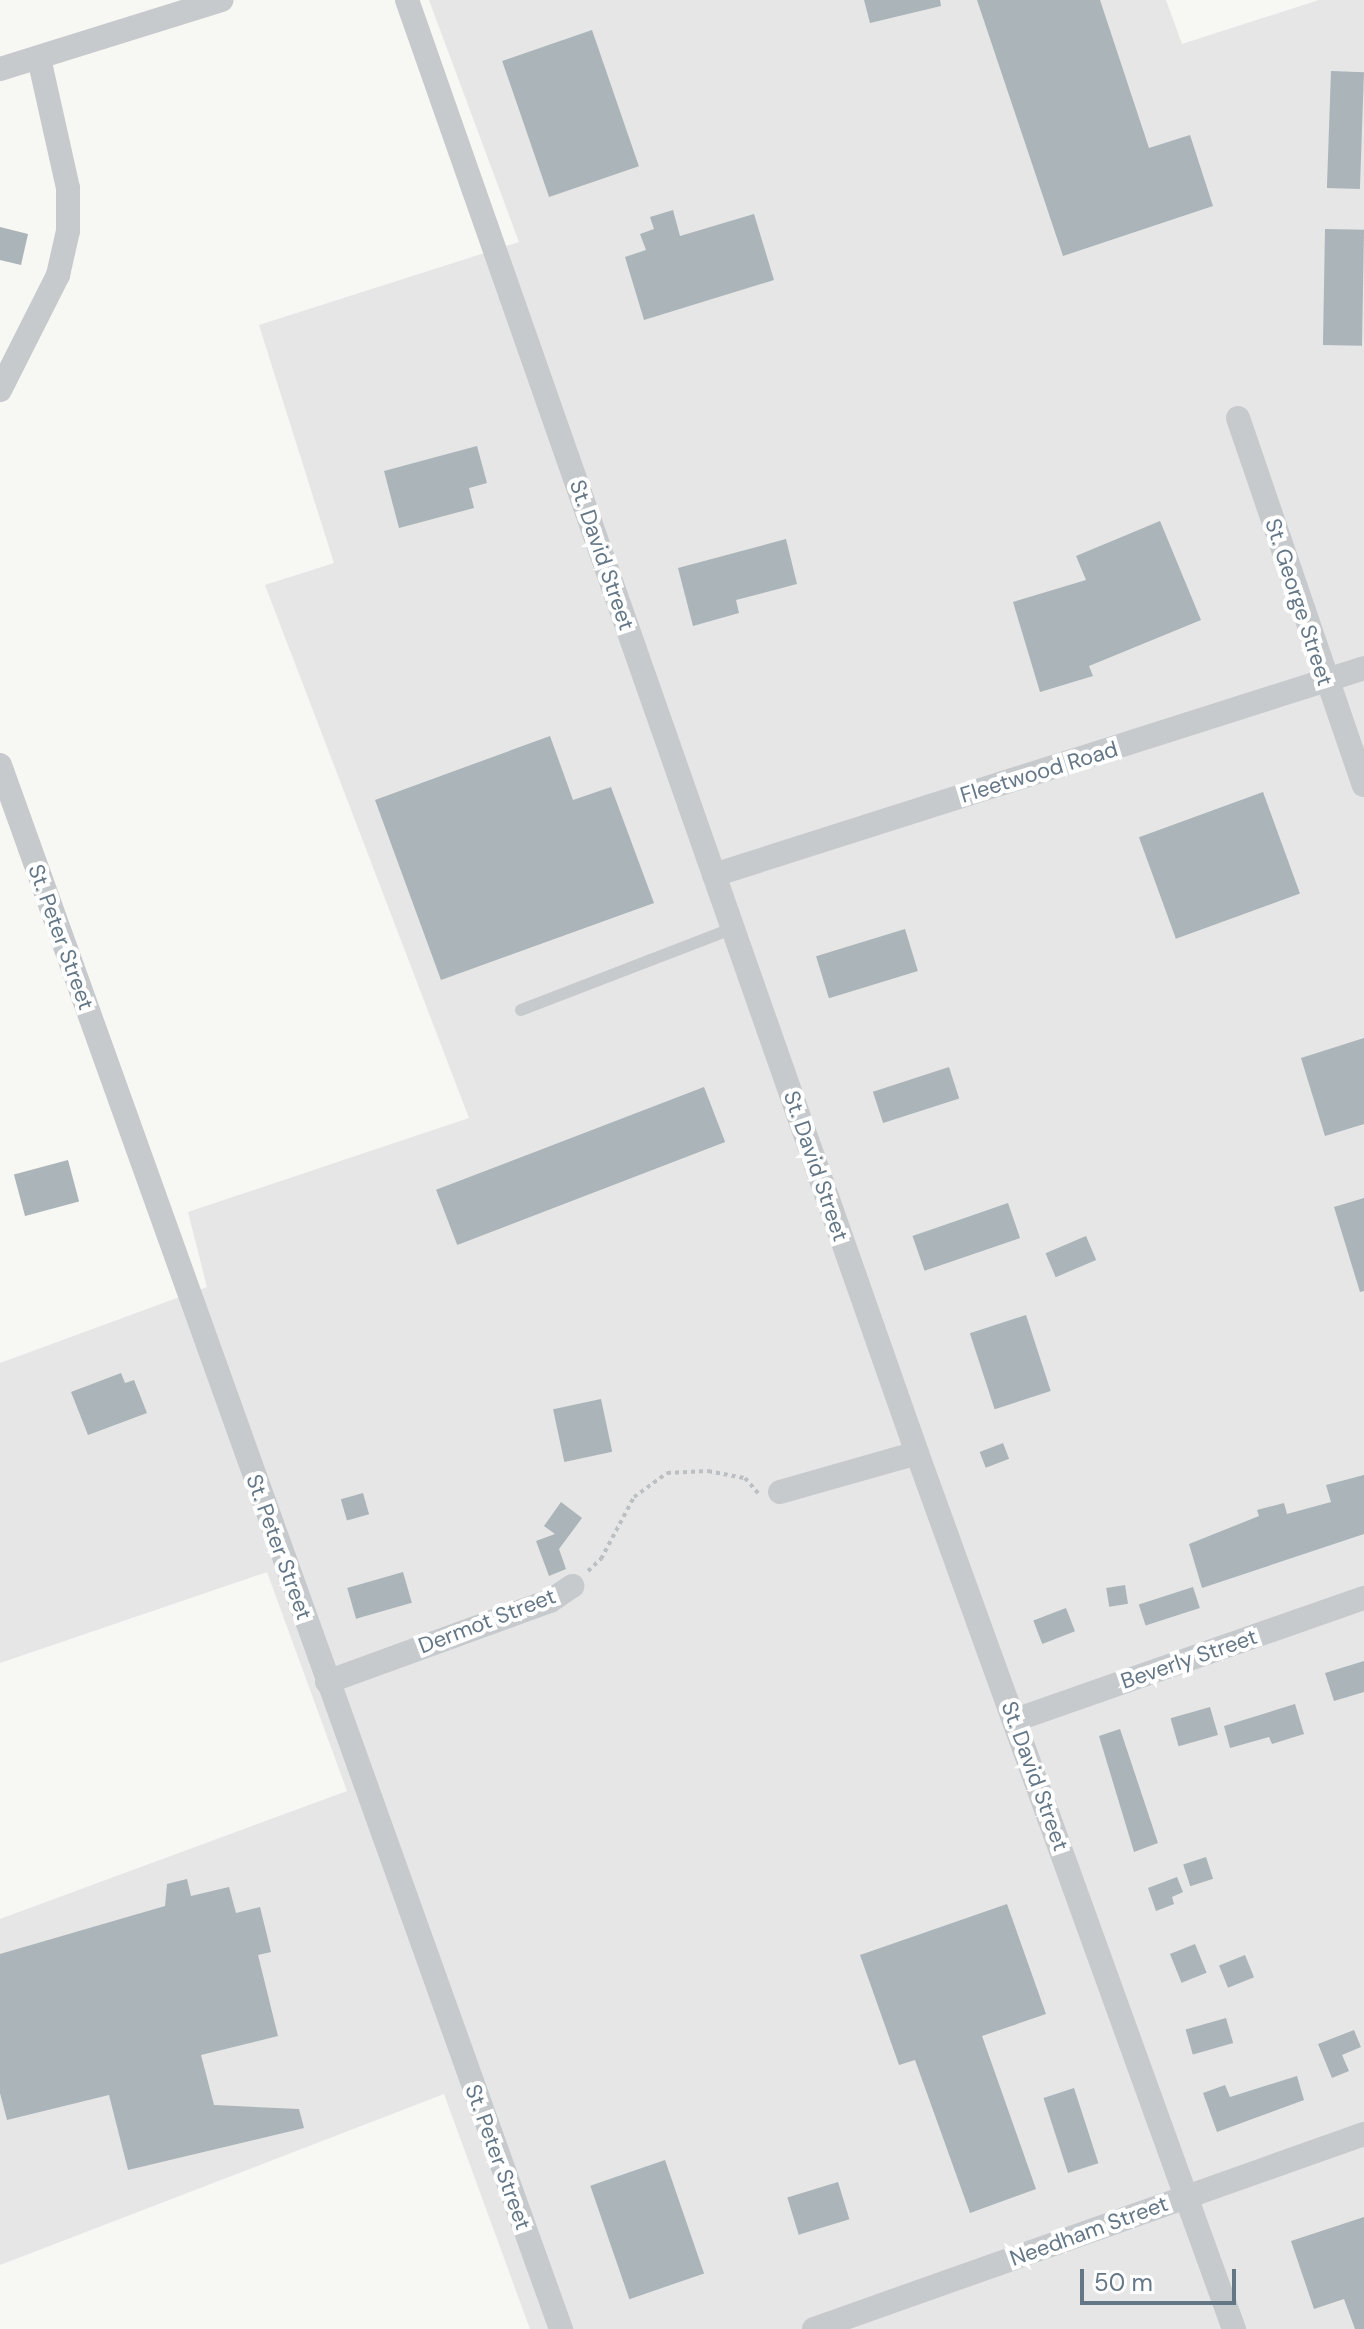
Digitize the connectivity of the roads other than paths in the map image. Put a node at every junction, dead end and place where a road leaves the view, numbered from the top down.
1 (221, 0) edge
2 (407, 0) edge
3 (39, 58) junction
4 (0, 69) edge
5 (0, 390) edge
6 (1238, 418) dead end
7 (1364, 668) edge
8 (1325, 682) junction
9 (0, 765) edge
10 (1364, 785) edge
11 (714, 875) junction
12 (733, 928) junction
13 (521, 1010) dead end
14 (917, 1453) junction
15 (780, 1492) road end
16 (572, 1586) road end
17 (1364, 1598) edge
18 (327, 1682) junction
19 (1015, 1720) junction
20 (1364, 2134) edge
21 (1188, 2195) junction
22 (561, 2329) edge
23 (814, 2329) edge
24 (1234, 2329) edge

1 - 3 street
2 - 11 street, St. David Street
3 - 4 street
3 - 5 street
6 - 8 street, St. George Street
7 - 8 street, Fleetwood Road
8 - 10 street, St. George Street
8 - 11 street, Fleetwood Road
9 - 18 street, St. Peter Street
11 - 12 street, St. David Street
12 - 13 lane
12 - 14 street, St. David Street
14 - 15 street
14 - 19 street, St. David Street
16 - 18 street, Dermot Street
17 - 19 street, Beverly Street
18 - 22 street, St. Peter Street
19 - 21 street, St. David Street
20 - 21 street, Needham Street
21 - 23 street, Needham Street
21 - 24 street, St. David Street

